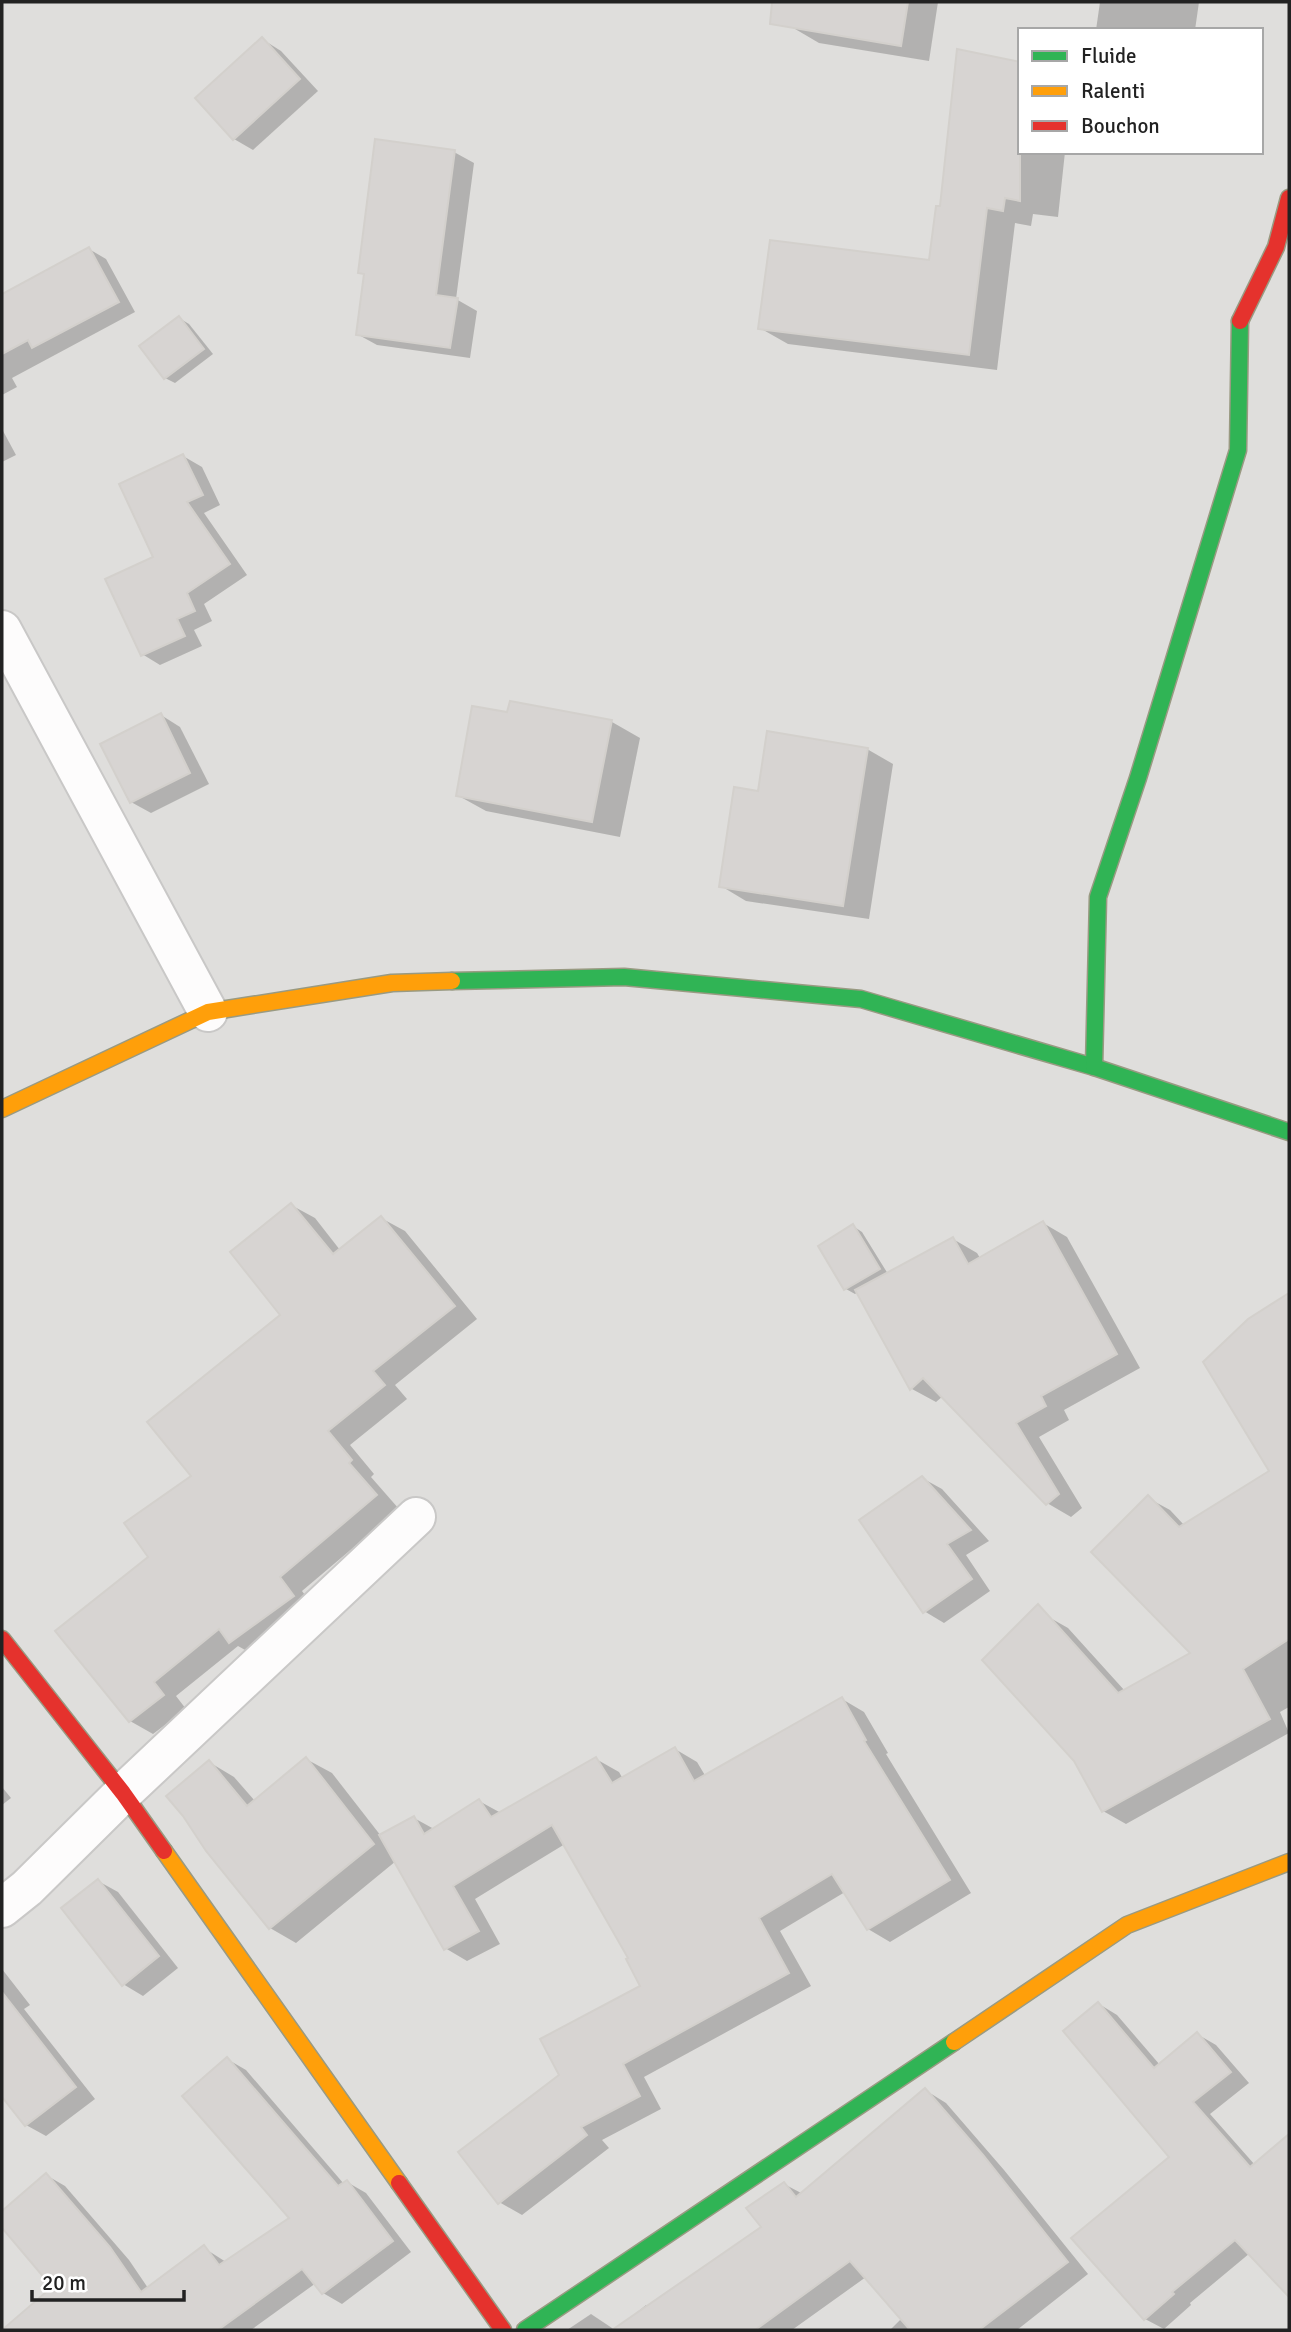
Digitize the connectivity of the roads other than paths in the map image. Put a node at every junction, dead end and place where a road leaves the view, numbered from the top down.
1 (1289, 198) edge
2 (2, 630) edge
3 (208, 1012) junction
4 (1094, 1068) junction
5 (2, 1109) edge
6 (1289, 1132) edge
7 (416, 1517) dead end
8 (2, 1639) edge
9 (123, 1793) junction
10 (1289, 1862) edge
11 (2, 1908) edge
12 (503, 2330) edge
13 (525, 2330) edge

1 - 4 street
2 - 3 street
3 - 4 street
3 - 5 street
4 - 6 street
7 - 9 street
8 - 9 street
9 - 11 street
9 - 12 street
10 - 13 street

